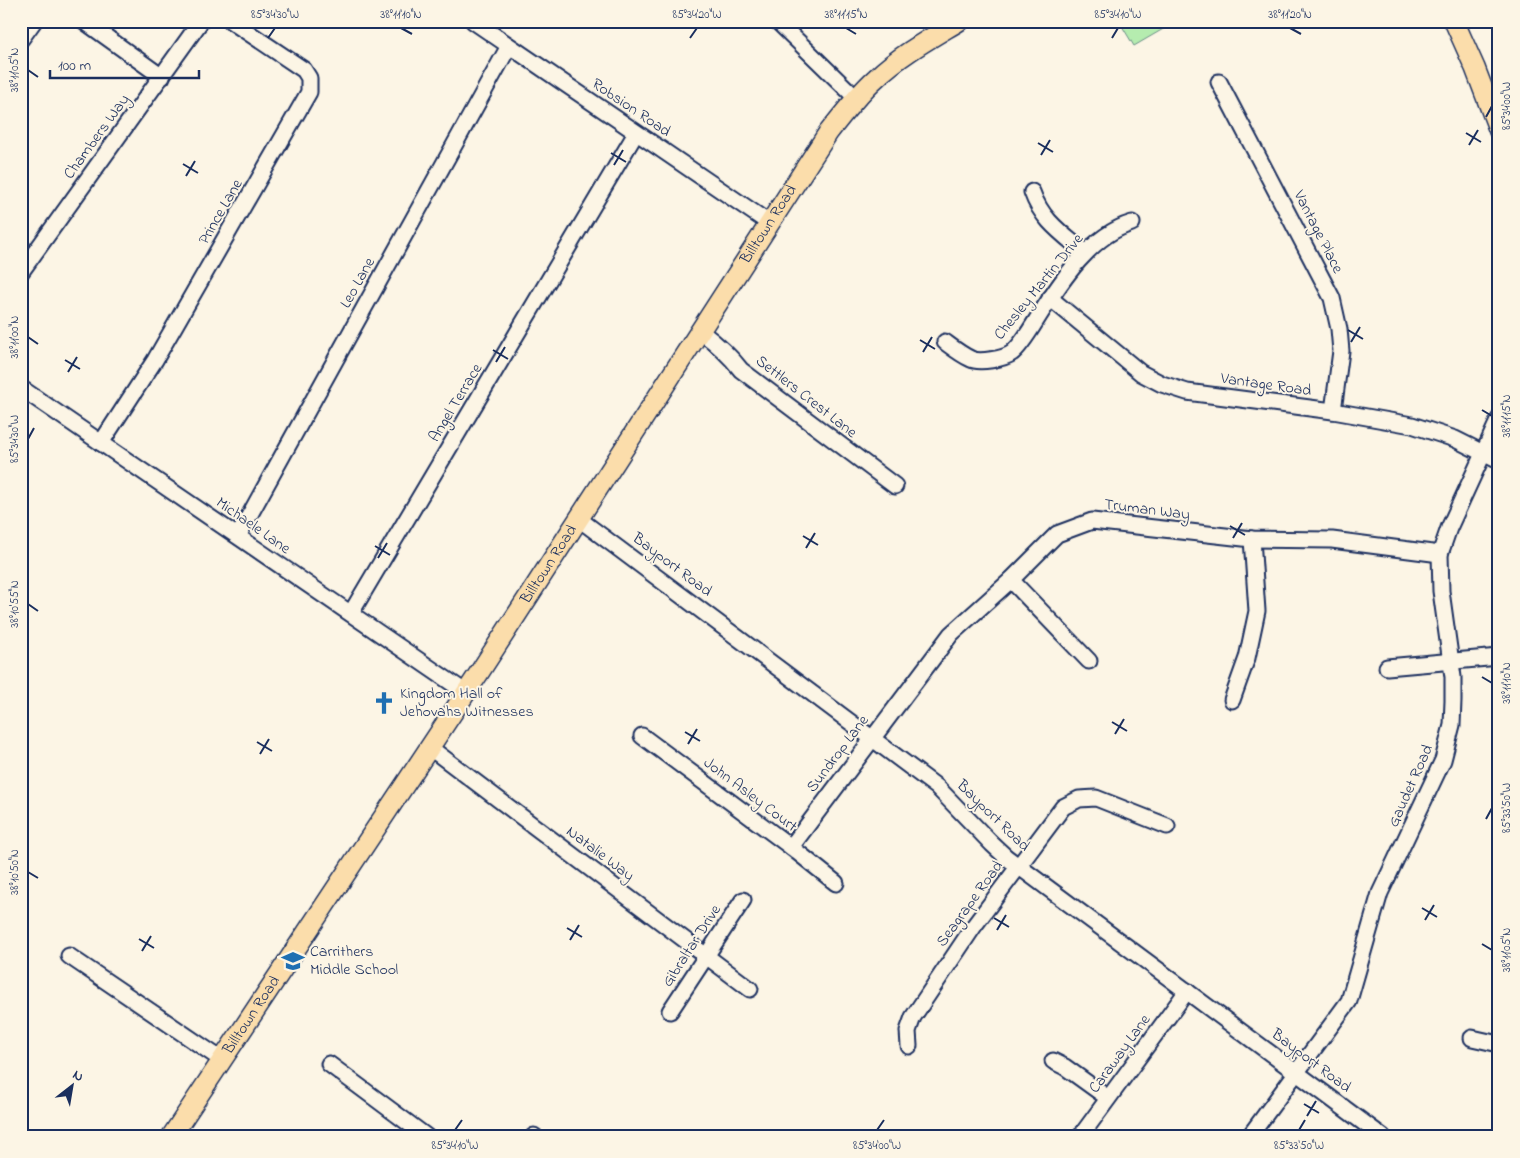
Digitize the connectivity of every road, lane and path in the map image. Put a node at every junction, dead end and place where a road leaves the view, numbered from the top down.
1 (34, 21) edge
2 (84, 21) edge
3 (201, 21) edge
4 (232, 21) edge
5 (473, 21) edge
6 (777, 21) edge
7 (959, 21) edge
8 (1454, 21) edge
9 (21, 39) edge
10 (509, 46) junction
11 (162, 77) junction
12 (1219, 82) dead end
13 (856, 98) junction
14 (1499, 131) edge
15 (636, 133) junction
16 (1032, 192) dead end
17 (769, 223) junction
18 (1132, 223) dead end
19 (1085, 254) junction
20 (21, 272) edge
21 (1050, 298) junction
22 (700, 331) junction
23 (945, 342) dead end
24 (21, 388) edge
25 (1333, 411) junction
26 (1499, 419) edge
27 (101, 443) junction
28 (1483, 452) junction
29 (1499, 461) edge
30 (894, 486) dead end
31 (579, 519) junction
32 (238, 536) junction
33 (1252, 539) junction
34 (1440, 554) junction
35 (1011, 580) junction
36 (351, 613) junction
37 (1499, 657) edge
38 (1090, 661) dead end
39 (1451, 662) junction
40 (1387, 667) dead end
41 (913, 682) joint
42 (465, 692) junction
43 (1232, 700) dead end
44 (642, 736) dead end
45 (872, 737) junction
46 (430, 747) junction
47 (1167, 826) dead end
48 (791, 847) junction
49 (1018, 866) junction
50 (836, 883) dead end
51 (743, 900) dead end
52 (69, 956) dead end
53 (707, 956) junction
54 (750, 989) dead end
55 (1187, 991) junction
56 (670, 1012) dead end
57 (1472, 1038) dead end
58 (1499, 1044) edge
59 (909, 1046) dead end
60 (222, 1060) junction
61 (1053, 1061) dead end
62 (329, 1064) dead end
63 (1297, 1072) junction
64 (1108, 1098) junction
65 (178, 1134) edge
66 (427, 1137) edge
67 (1080, 1137) edge
68 (1249, 1137) edge
69 (1383, 1137) edge

1 - 9 street
2 - 11 street
3 - 11 street, Chambers Way
4 - 27 street, Prince Lane
5 - 10 street, Robsion Road
6 - 13 street
7 - 13 main road, Billtown Road
8 - 14 main road
10 - 15 street, Robsion Road
10 - 32 street, Leo Lane
11 - 20 street, Chambers Way
12 - 25 street, Vantage Place
13 - 17 main road, Billtown Road
15 - 17 street, Robsion Road
15 - 36 street, Angel Terrace
16 - 19 street
17 - 22 main road, Billtown Road
18 - 19 street, Chesley Martin Drive
19 - 21 street, Chesley Martin Drive
21 - 23 street, Chesley Martin Drive
21 - 25 street, Vantage Road
22 - 30 street, Settlers Crest Lane
22 - 31 main road, Billtown Road
24 - 27 street, Michaele Lane
25 - 28 street, Vantage Road
26 - 28 street, Gaudet Road
27 - 32 street, Michaele Lane
28 - 29 street, Vantage Road
28 - 34 street, Gaudet Road
31 - 42 main road, Billtown Road
31 - 45 street, Bayport Road
32 - 36 street, Michaele Lane
33 - 34 street, Truman Way
33 - 35 street, Truman Way
33 - 43 street
34 - 39 street, Gaudet Road
35 - 38 street
35 - 41 street, Truman Way
36 - 42 street, Michaele Lane
37 - 39 street
39 - 40 street
39 - 63 street, Gaudet Road
41 - 45 street, Sundrop Lane
42 - 46 main road, Billtown Road
44 - 48 street, John Asley Court
45 - 48 street, Sundrop Lane
45 - 49 street, Bayport Road
46 - 53 street, Natalie Way
46 - 60 main road, Billtown Road
47 - 49 street, Seagrape Road
48 - 50 street, John Asley Court
49 - 55 street, Bayport Road
49 - 59 street, Seagrape Road
51 - 53 street, Gibraltar Drive
52 - 60 street
53 - 54 street, Natalie Way
53 - 56 street, Gibraltar Drive
55 - 63 street, Bayport Road
55 - 64 street, Caraway Lane
57 - 58 street
60 - 65 main road, Billtown Road
61 - 64 street
62 - 66 street
63 - 68 street, Gaudet Road
63 - 69 street, Bayport Road
64 - 67 street, Caraway Lane

